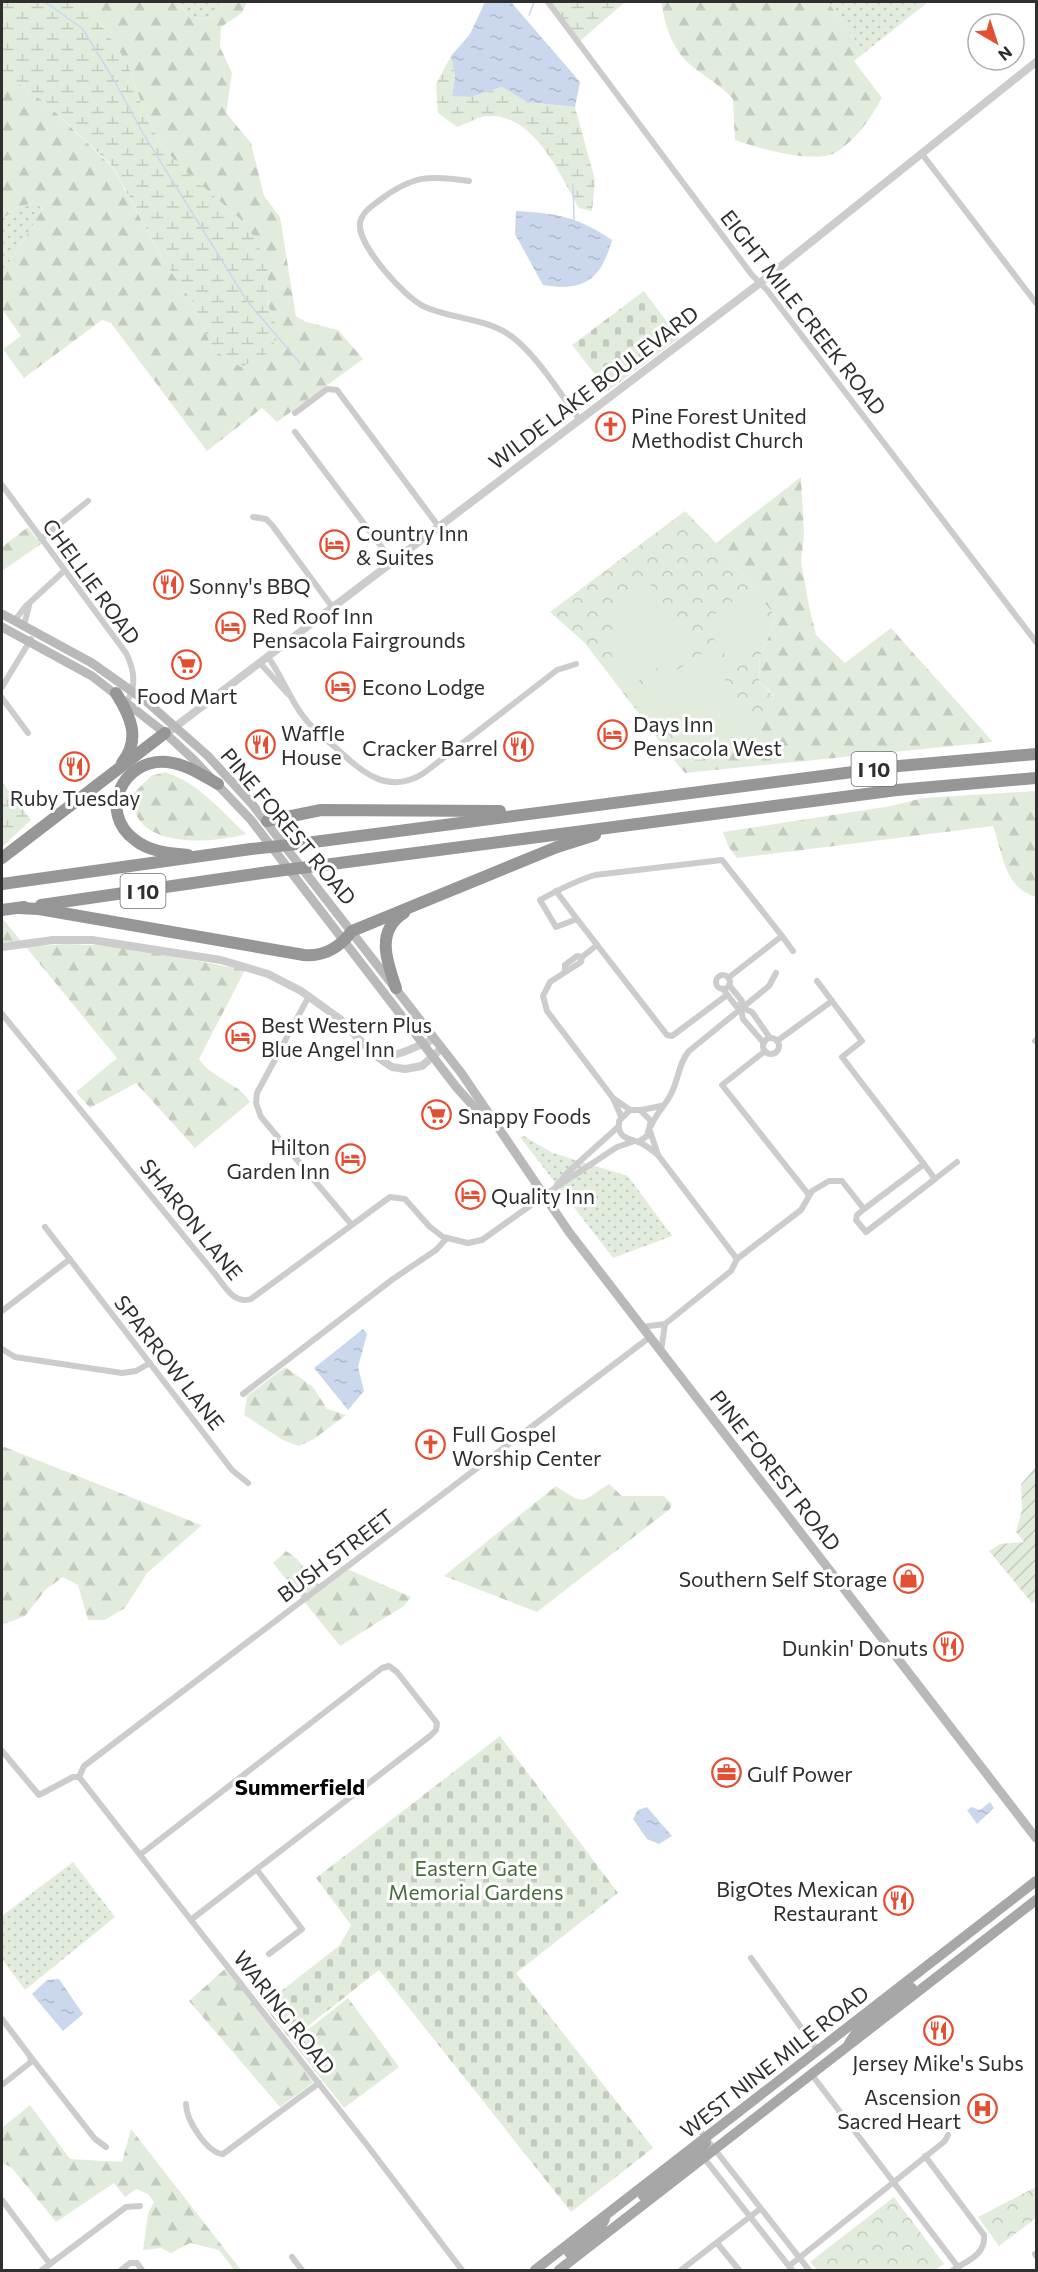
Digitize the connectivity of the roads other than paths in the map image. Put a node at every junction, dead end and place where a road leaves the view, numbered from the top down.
1 (548, 2) edge
2 (1036, 62) edge
3 (922, 154) junction
4 (469, 181) dead end
5 (760, 283) junction
6 (1036, 303) edge
7 (295, 413) dead end
8 (580, 420) junction
9 (295, 432) dead end
10 (2, 485) edge
11 (88, 501) dead end
12 (253, 517) dead end
13 (439, 527) junction
14 (41, 538) junction
15 (393, 562) junction
16 (64, 571) junction
17 (333, 608) junction
18 (2, 614) edge
19 (19, 623) junction
20 (2, 627) edge
21 (36, 631) junction
22 (30, 641) junction
23 (1036, 642) edge
24 (268, 657) junction
25 (260, 663) junction
26 (576, 664) dead end
27 (2, 687) edge
28 (133, 692) junction
29 (116, 693) junction
30 (290, 696) junction
31 (2, 698) edge
32 (127, 701) junction
33 (177, 727) junction
34 (28, 733) dead end
35 (165, 733) junction
36 (1036, 754) edge
37 (109, 776) junction
38 (1036, 778) edge
39 (218, 784) junction
40 (534, 812) junction
41 (267, 820) junction
42 (633, 825) junction
43 (204, 857) junction
44 (2, 858) edge
45 (2, 884) edge
46 (556, 891) junction
47 (422, 902) junction
48 (18, 908) junction
49 (2, 910) edge
50 (577, 919) junction
51 (348, 936) junction
52 (782, 936) junction
53 (597, 945) junction
54 (2, 947) edge
55 (793, 951) dead end
56 (776, 973) dead end
57 (728, 978) junction
58 (817, 981) dead end
59 (396, 988) junction
60 (727, 990) junction
61 (309, 996) junction
62 (832, 1001) junction
63 (741, 1007) junction
64 (2, 1014) edge
65 (409, 1025) junction
66 (435, 1039) junction
67 (423, 1043) junction
68 (769, 1043) junction
69 (368, 1047) junction
70 (442, 1048) junction
71 (407, 1051) junction
72 (433, 1057) junction
73 (613, 1098) junction
74 (661, 1106) junction
75 (630, 1110) junction
76 (640, 1110) junction
77 (621, 1116) junction
78 (492, 1121) junction
79 (618, 1127) junction
80 (651, 1129) junction
81 (635, 1142) junction
82 (658, 1155) junction
83 (957, 1162) dead end
84 (924, 1164) junction
85 (935, 1179) junction
86 (555, 1188) junction
87 (809, 1196) junction
88 (544, 1197) junction
89 (864, 1209) junction
90 (351, 1224) junction
91 (45, 1227) dead end
92 (447, 1238) junction
93 (70, 1258) junction
94 (738, 1259) junction
95 (2, 1311) edge
96 (665, 1324) junction
97 (642, 1327) junction
98 (650, 1336) junction
99 (2, 1349) edge
100 (661, 1351) junction
101 (150, 1364) junction
102 (243, 1394) dead end
103 (248, 1483) dead end
104 (2, 1751) edge
105 (8, 1759) junction
106 (2, 1765) edge
107 (78, 1777) junction
108 (1036, 1838) edge
109 (141, 1854) junction
110 (257, 1870) junction
111 (1036, 1881) edge
112 (1036, 1892) edge
113 (1036, 1900) edge
114 (192, 1919) junction
115 (269, 1954) dead end
116 (751, 1958) dead end
117 (2, 2019) edge
118 (844, 2050) junction
119 (818, 2051) junction
120 (30, 2056) junction
121 (812, 2075) junction
122 (319, 2083) junction
123 (2, 2085) edge
124 (186, 2104) dead end
125 (698, 2127) dead end
126 (948, 2135) dead end
127 (711, 2144) junction
128 (106, 2146) dead end
129 (925, 2156) junction
130 (704, 2158) junction
131 (896, 2183) junction
132 (2, 2200) edge
133 (140, 2206) dead end
134 (760, 2208) junction
135 (608, 2214) junction
136 (630, 2216) junction
137 (750, 2217) junction
138 (717, 2243) junction
139 (292, 2257) dead end
140 (799, 2258) junction
141 (51, 2264) junction
142 (790, 2268) edge
143 (956, 2269) edge
144 (42, 2271) edge
145 (121, 2271) edge
146 (142, 2271) edge
147 (302, 2271) edge
148 (462, 2271) edge
149 (535, 2271) edge
150 (546, 2271) edge
151 (559, 2271) edge
152 (681, 2271) edge
153 (739, 2271) edge
154 (808, 2271) edge

1 - 5 street, EIGHT MILE CREEK ROAD
2 - 3 street, WILDE LAKE BOULEVARD
3 - 5 street, WILDE LAKE BOULEVARD
3 - 6 street
4 - 8 street
5 - 8 street, WILDE LAKE BOULEVARD
5 - 23 street, EIGHT MILE CREEK ROAD
7 - 13 street
8 - 13 street, WILDE LAKE BOULEVARD
9 - 15 street
10 - 14 street, CHELLIE ROAD
11 - 14 street
12 - 17 street
13 - 15 street, WILDE LAKE BOULEVARD
14 - 16 street, CHELLIE ROAD
15 - 17 street, WILDE LAKE BOULEVARD
16 - 19 street
16 - 28 street, CHELLIE ROAD
17 - 24 street, WILDE LAKE BOULEVARD
18 - 19 main road, PINE FOREST ROAD
19 - 21 main road, PINE FOREST ROAD
20 - 22 main road, PINE FOREST ROAD
21 - 22 street
21 - 28 main road, PINE FOREST ROAD
22 - 27 street
22 - 29 main road, PINE FOREST ROAD
24 - 25 street, WILDE LAKE BOULEVARD
24 - 30 street
25 - 30 street
25 - 33 street, WILDE LAKE BOULEVARD
26 - 30 street
28 - 32 street
28 - 33 main road, PINE FOREST ROAD
29 - 32 main road, PINE FOREST ROAD
29 - 37 highway
31 - 34 street
32 - 35 main road, PINE FOREST ROAD
33 - 35 street, WILDE LAKE BOULEVARD
33 - 41 main road, PINE FOREST ROAD
35 - 37 highway
35 - 39 main road, PINE FOREST ROAD
36 - 40 highway, I 10
37 - 44 highway
38 - 42 highway, I 10
39 - 43 highway
39 - 51 main road, PINE FOREST ROAD
40 - 41 highway
40 - 43 highway, I 10, bridge
41 - 51 main road, PINE FOREST ROAD
42 - 47 highway
42 - 48 highway, I 10, bridge
43 - 45 highway, I 10
46 - 50 street
46 - 50 street
46 - 52 street
47 - 51 highway
47 - 59 highway
48 - 49 highway, I 10
48 - 51 highway
50 - 53 street
51 - 59 main road, PINE FOREST ROAD
51 - 65 main road, PINE FOREST ROAD
52 - 55 street
52 - 57 street
53 - 60 street
53 - 73 street
54 - 61 street
56 - 63 street
57 - 60 street
57 - 60 street
58 - 62 street
59 - 66 main road, PINE FOREST ROAD
60 - 63 street
61 - 69 street
61 - 90 street
62 - 68 street
62 - 84 street
63 - 68 street
63 - 68 street
63 - 74 street
64 - 90 street, SHARON LANE
65 - 67 main road, PINE FOREST ROAD
65 - 71 street
66 - 67 street
66 - 70 main road, PINE FOREST ROAD
67 - 71 street
67 - 72 main road, PINE FOREST ROAD
68 - 87 street
69 - 71 street
69 - 72 street
70 - 72 street
70 - 78 main road, PINE FOREST ROAD
72 - 78 main road, PINE FOREST ROAD
73 - 75 street
73 - 77 street
74 - 76 street
74 - 80 street
75 - 76 street
75 - 77 street
76 - 80 street
77 - 79 street
78 - 88 main road, PINE FOREST ROAD
79 - 81 street
79 - 86 street
80 - 81 street
80 - 82 street
81 - 82 street
81 - 86 street
82 - 94 street
83 - 85 street
84 - 85 street
84 - 89 street
85 - 89 street
86 - 88 street
87 - 89 street
87 - 94 street
88 - 92 street
88 - 97 main road, PINE FOREST ROAD
90 - 92 street, SHARON LANE
91 - 93 street, SPARROW LANE
92 - 102 street
93 - 95 street
93 - 101 street, SPARROW LANE
94 - 96 street
96 - 97 street
96 - 100 street
97 - 98 main road, PINE FOREST ROAD
98 - 100 main road, PINE FOREST ROAD
98 - 107 street, BUSH STREET
99 - 101 street
100 - 108 main road, PINE FOREST ROAD
101 - 103 street, SPARROW LANE
104 - 105 street
105 - 106 street
105 - 107 street, BUSH STREET
107 - 109 street, WARING ROAD
109 - 110 street
109 - 114 street, WARING ROAD
110 - 114 street
110 - 115 street
111 - 119 main road, WEST NINE MILE ROAD
112 - 118 main road
113 - 118 main road, WEST NINE MILE ROAD
114 - 122 street, WARING ROAD
116 - 119 street
117 - 120 street
118 - 121 main road, WEST NINE MILE ROAD
119 - 127 main road, WEST NINE MILE ROAD
120 - 123 street
120 - 128 street
121 - 127 main road, WEST NINE MILE ROAD
121 - 131 street
122 - 124 street
122 - 148 street, WARING ROAD
125 - 127 street
126 - 129 street
127 - 130 main road
127 - 134 street
127 - 135 main road, WEST NINE MILE ROAD
127 - 136 main road
129 - 131 street
129 - 143 street
130 - 136 main road, WEST NINE MILE ROAD
130 - 137 street
131 - 140 street
131 - 143 street
132 - 141 street
133 - 141 street
134 - 137 street
134 - 140 street
135 - 149 main road, WEST NINE MILE ROAD
135 - 150 main road
136 - 151 main road, WEST NINE MILE ROAD
137 - 138 street
137 - 142 street
138 - 152 street
138 - 153 street
139 - 147 street
140 - 142 street
140 - 154 street
141 - 144 street
145 - 146 street

